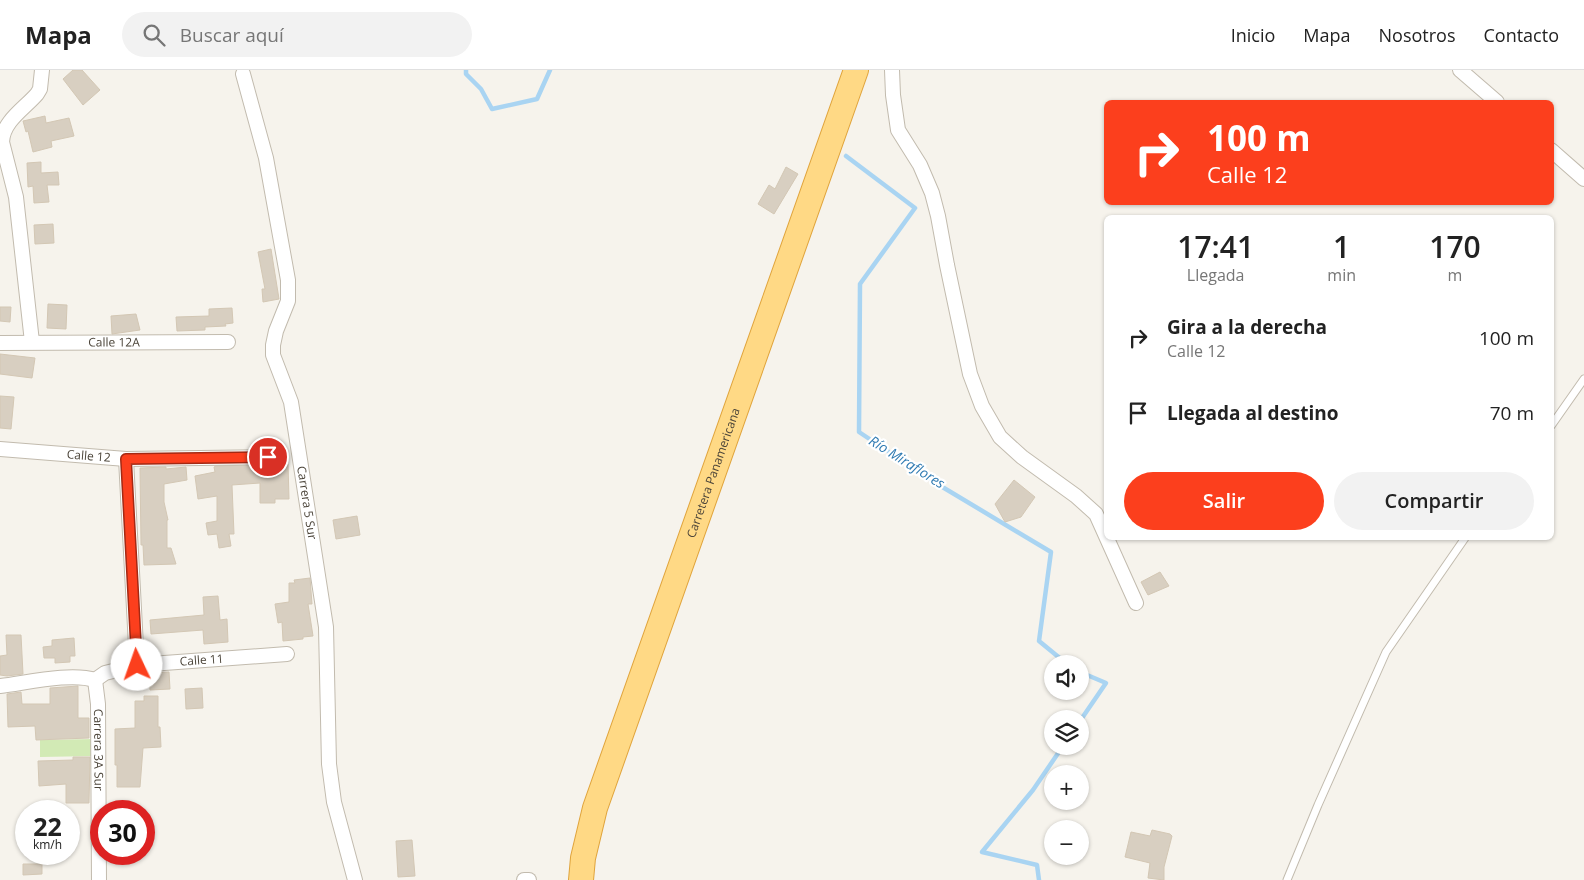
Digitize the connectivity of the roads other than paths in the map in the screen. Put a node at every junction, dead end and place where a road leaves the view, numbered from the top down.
1 (42, 70) edge
2 (856, 70) edge
3 (892, 70) edge
4 (1460, 70) edge
5 (243, 74) dead end
6 (1495, 100) edge
7 (1554, 153) edge
8 (1584, 179) edge
9 (32, 342) junction
10 (228, 342) dead end
11 (0, 343) edge
12 (1584, 380) edge
13 (1554, 422) edge
14 (0, 449) edge
15 (268, 457) dead end
16 (126, 459) junction
17 (1104, 532) edge
18 (1108, 540) edge
19 (1465, 540) edge
20 (1136, 603) dead end
21 (287, 654) dead end
22 (137, 665) junction
23 (95, 680) junction
24 (0, 686) edge
25 (99, 880) edge
26 (355, 880) edge
27 (524, 880) edge
28 (529, 880) edge
29 (581, 880) edge
30 (1287, 880) edge

1 - 9 street
2 - 29 highway, Carretera Panamericana
3 - 17 street
4 - 6 street
5 - 26 street, Carrera 5 Sur
7 - 8 street
9 - 10 street, Calle 12A
9 - 11 street, Calle 12A
12 - 13 lane
14 - 16 street, Calle 12
15 - 16 street, Calle 12
16 - 22 street
18 - 20 street
19 - 30 lane
21 - 22 street, Calle 11
22 - 23 street, Calle 11
23 - 24 street
23 - 25 street, Carrera 3A Sur
27 - 28 street

